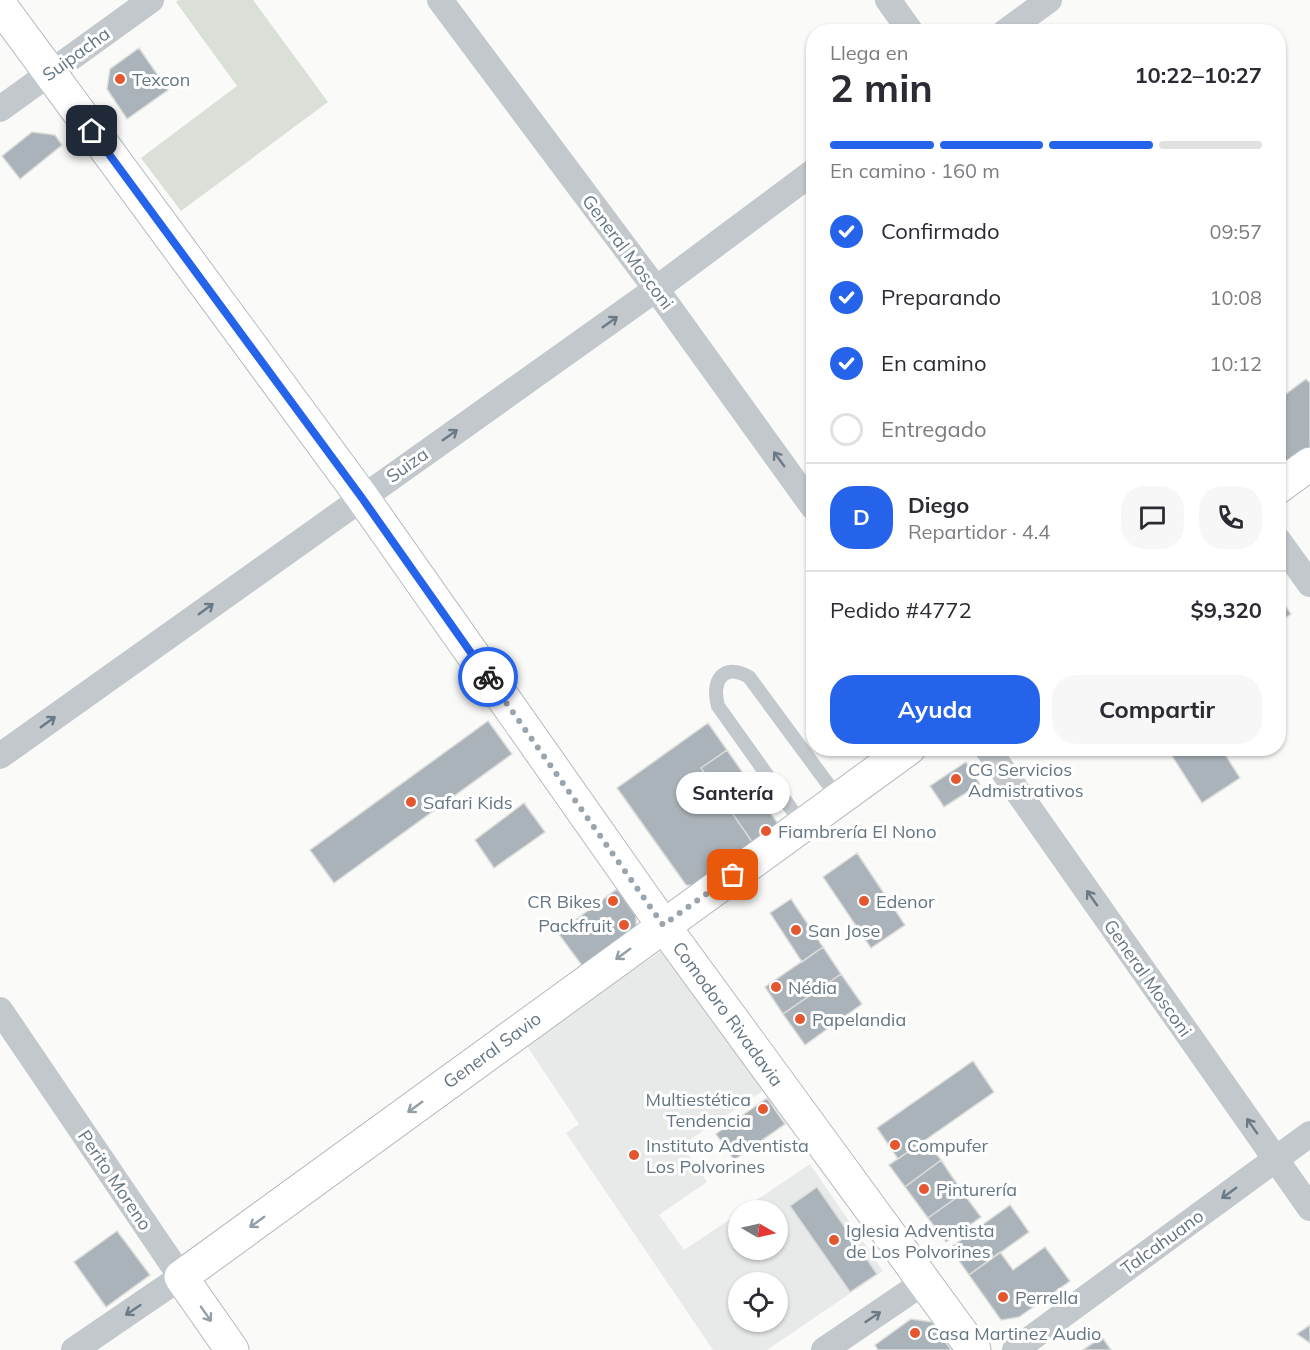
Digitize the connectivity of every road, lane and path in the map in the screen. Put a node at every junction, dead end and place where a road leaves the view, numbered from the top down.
1 (151, 0) edge
2 (440, 0) edge
3 (888, 0) edge
4 (1049, 0) edge
5 (0, 5) edge
6 (905, 24) edge
7 (1016, 24) edge
8 (50, 73) junction
9 (0, 109) edge
10 (806, 177) edge
11 (656, 289) junction
12 (1310, 464) edge
13 (1286, 481) edge
14 (806, 497) edge
15 (362, 498) junction
16 (1286, 551) edge
17 (1310, 584) edge
18 (806, 753) edge
19 (0, 756) edge
20 (808, 756) edge
21 (898, 756) edge
22 (993, 756) edge
23 (840, 799) junction
24 (802, 824) junction
25 (663, 925) junction
26 (0, 1010) edge
27 (1310, 1134) edge
28 (1276, 1159) junction
29 (1310, 1208) edge
30 (181, 1277) junction
31 (924, 1282) junction
32 (74, 1350) edge
33 (232, 1350) edge
34 (824, 1350) edge
35 (974, 1350) edge
36 (1015, 1350) edge

1 - 8 street, Suipacha
2 - 11 street, General Mosconi
3 - 6 street
4 - 7 street
5 - 8 street, Comodoro Rivadavia
8 - 9 street, Suipacha
8 - 15 street, Comodoro Rivadavia
10 - 11 street, Suiza
14 -> 11 street, General Mosconi
15 -> 11 street, Suiza
12 - 13 street
19 -> 15 street, Suiza
15 - 25 street, Comodoro Rivadavia
16 - 17 street
18 - 24 lane
20 - 23 lane
21 - 23 street, General Savio
28 -> 22 street, General Mosconi
23 - 24 street, General Savio
24 - 25 street, General Savio
25 -> 30 street, General Savio
25 - 31 street, Comodoro Rivadavia
26 - 30 street, Perito Moreno
27 - 28 street, Talcahuano
28 - 29 street, General Mosconi
28 -> 36 street, Talcahuano
30 -> 32 street, General Savio
30 -> 33 street, Perito Moreno
34 -> 31 street
31 - 35 street, Comodoro Rivadavia

